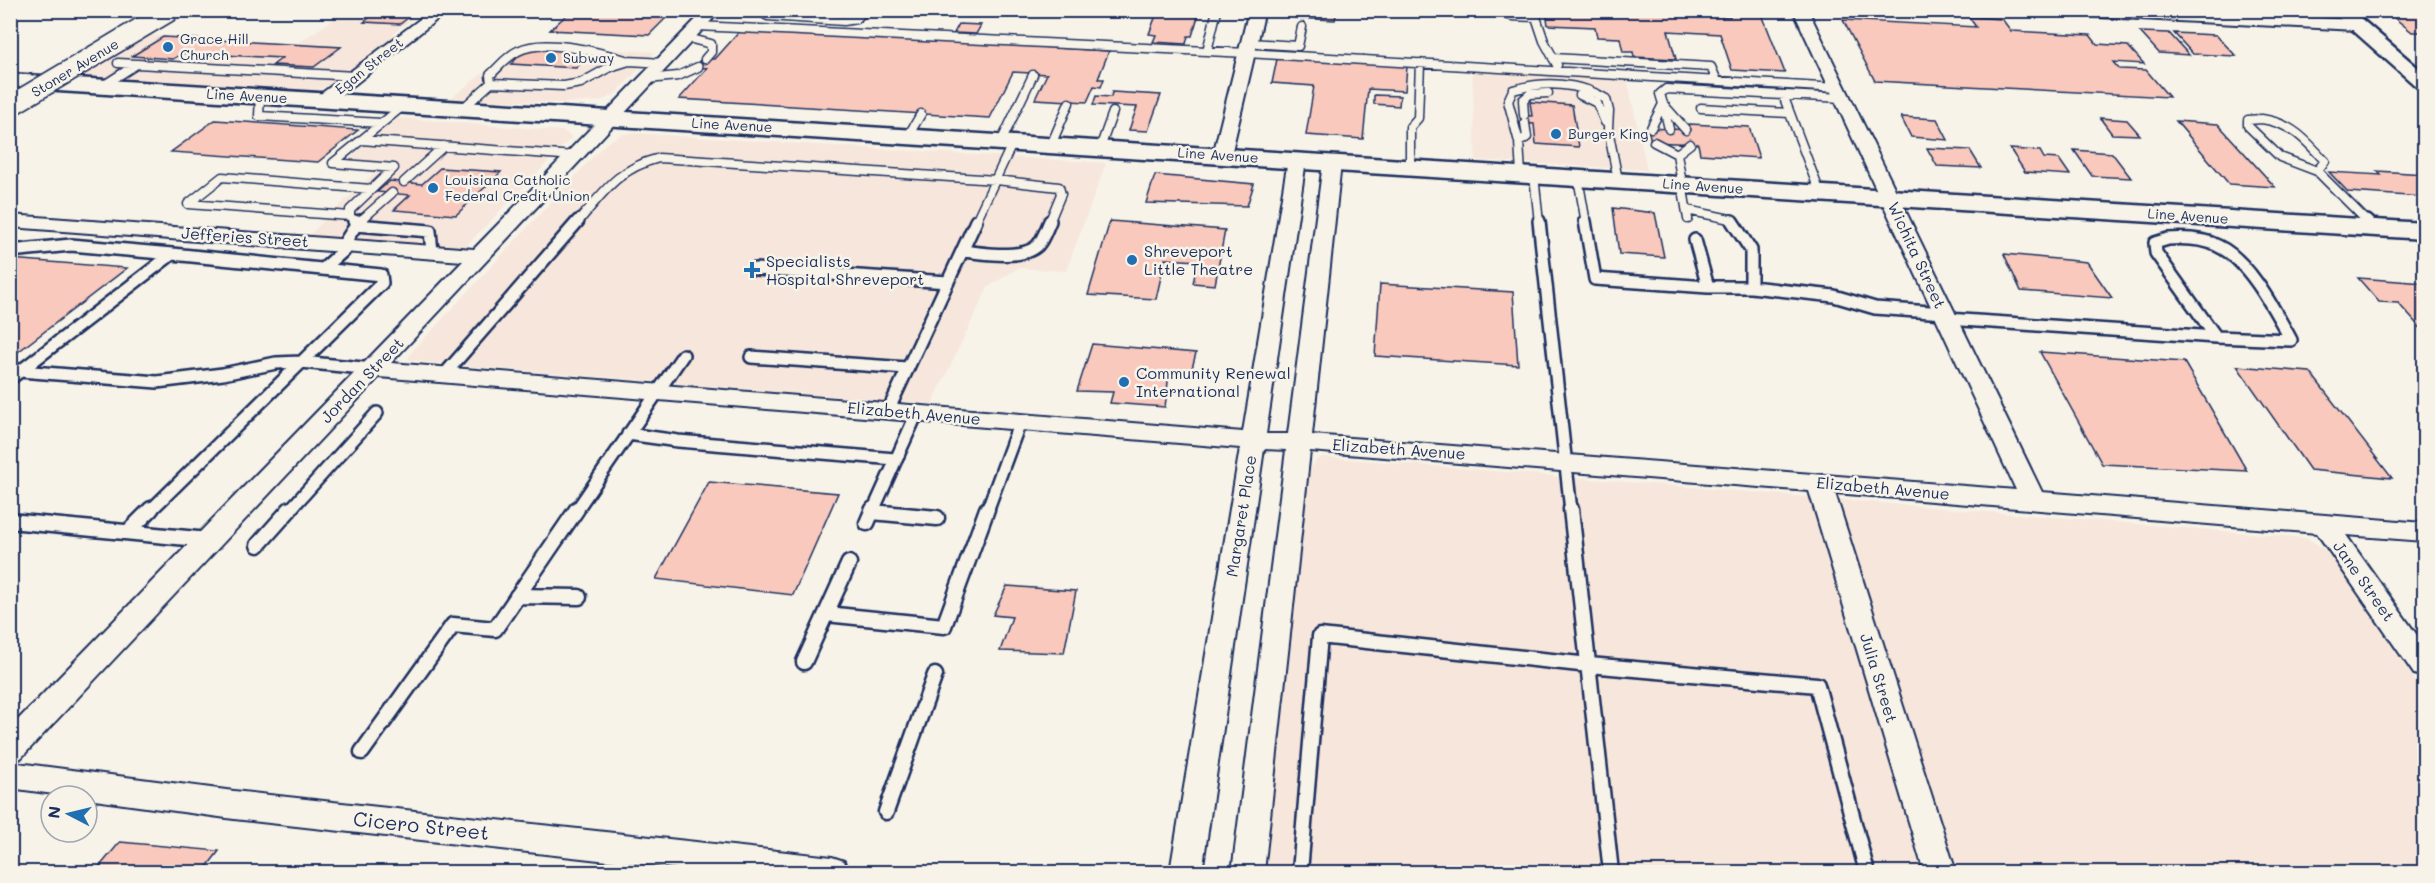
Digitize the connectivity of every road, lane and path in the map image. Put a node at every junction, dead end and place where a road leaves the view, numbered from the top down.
1 (171, 10) edge
2 (442, 10) edge
3 (714, 10) edge
4 (767, 10) edge
5 (865, 10) edge
6 (1216, 10) edge
7 (1257, 10) edge
8 (1500, 10) edge
9 (1672, 10) edge
10 (1716, 10) edge
11 (1800, 10) edge
12 (2061, 10) edge
13 (2339, 10) edge
14 (2070, 11) edge
15 (1536, 14) edge
16 (2356, 25) junction
17 (1302, 27) dead end
18 (693, 32) junction
19 (1248, 48) junction
20 (1207, 51) junction
21 (1553, 58) junction
22 (705, 59) dead end
23 (629, 61) junction
24 (118, 63) dead end
25 (664, 63) junction
26 (1420, 63) junction
27 (137, 64) junction
28 (698, 67) dead end
29 (1560, 72) junction
30 (1033, 75) dead end
31 (355, 76) junction
32 (648, 80) junction
33 (10, 81) edge
34 (1717, 81) junction
35 (2424, 82) edge
36 (491, 83) junction
37 (101, 87) junction
38 (1562, 87) junction
39 (1841, 93) junction
40 (1783, 95) junction
41 (260, 96) junction
42 (324, 100) junction
43 (1069, 103) dead end
44 (1663, 104) junction
45 (402, 105) junction
46 (10, 106) edge
47 (1701, 108) dead end
48 (461, 110) junction
49 (1113, 112) dead end
50 (1789, 113) junction
51 (921, 114) dead end
52 (611, 119) junction
53 (381, 123) junction
54 (1608, 129) junction
55 (909, 136) junction
56 (361, 140) junction
57 (1007, 142) junction
58 (1520, 142) junction
59 (1686, 144) dead end
60 (1051, 145) junction
61 (444, 146) junction
62 (1100, 148) junction
63 (1677, 154) junction
64 (575, 156) junction
65 (1222, 156) junction
66 (1297, 160) junction
67 (1332, 162) junction
68 (1410, 167) junction
69 (2317, 171) junction
70 (1528, 175) junction
71 (1578, 178) junction
72 (996, 180) junction
73 (1618, 180) junction
74 (404, 182) dead end
75 (371, 189) junction
76 (392, 193) dead end
77 (1820, 193) junction
78 (1889, 197) junction
79 (1686, 204) junction
80 (10, 221) edge
81 (353, 221) junction
82 (2374, 228) junction
83 (2424, 231) edge
84 (1695, 240) dead end
85 (346, 245) junction
86 (10, 251) edge
87 (963, 251) junction
88 (432, 252) junction
89 (172, 254) junction
90 (480, 256) junction
91 (323, 269) junction
92 (755, 269) dead end
93 (948, 282) junction
94 (1708, 287) junction
95 (1751, 287) junction
96 (1946, 316) junction
97 (2216, 338) junction
98 (683, 355) dead end
99 (751, 357) dead end
100 (301, 362) junction
101 (907, 368) junction
102 (373, 369) junction
103 (15, 375) edge
104 (444, 375) junction
105 (657, 392) junction
106 (888, 411) junction
107 (377, 413) dead end
108 (917, 413) junction
109 (1020, 422) junction
110 (628, 434) junction
111 (1253, 441) junction
112 (1298, 442) junction
113 (895, 459) junction
114 (1566, 462) junction
115 (1819, 483) junction
116 (2033, 500) junction
117 (937, 518) dead end
118 (10, 521) edge
119 (2325, 524) junction
120 (128, 532) junction
121 (2424, 532) edge
122 (210, 540) junction
123 (258, 545) dead end
124 (849, 563) dead end
125 (518, 596) junction
126 (579, 597) dead end
127 (826, 614) junction
128 (804, 662) dead end
129 (1589, 665) junction
130 (2424, 666) edge
131 (935, 675) dead end
132 (10, 749) edge
133 (362, 752) dead end
134 (10, 776) edge
135 (886, 812) dead end
136 (832, 873) edge
137 (1186, 873) edge
138 (1248, 873) edge
139 (1300, 873) edge
140 (1611, 873) edge
141 (1867, 873) edge
142 (1940, 873) edge

1 - 46 street, Stoner Avenue, bridge
2 - 31 street, Egan Street
3 - 18 street, Jordan Street
4 - 5 lane
6 - 20 lane
7 - 19 street
8 - 15 lane
9 - 10 lane
11 - 39 street, Wichita Street
12 - 14 street
13 - 16 street
14 - 16 street
15 - 21 lane
16 - 35 street
17 - 19 lane
18 - 20 lane
18 - 22 lane
18 - 25 street, Jordan Street
19 - 20 lane
19 - 26 lane
19 - 65 street
21 - 29 lane
21 - 34 lane
23 - 25 lane
23 - 36 lane
23 - 36 lane
24 - 27 lane
25 - 32 street, Jordan Street
26 - 29 lane
26 - 68 lane
27 - 31 lane
27 - 37 lane
28 - 32 lane
29 - 34 lane
29 - 38 lane
30 - 57 lane
31 - 42 street, Egan Street
32 - 52 street, Jordan Street
33 - 37 main road, Line Avenue
34 - 39 lane
36 - 48 lane
37 - 41 main road, Line Avenue
38 - 54 lane
38 - 58 lane
39 - 40 lane
39 - 78 street, Wichita Street
40 - 44 lane
40 - 50 lane
41 - 42 main road, Line Avenue
41 - 53 lane
42 - 45 main road, Line Avenue
43 - 60 lane
44 - 44 lane
45 - 48 main road, Line Avenue
45 - 53 lane
47 - 50 lane
48 - 52 main road, Line Avenue
49 - 62 lane
50 - 77 lane
51 - 55 lane
52 - 55 main road, Line Avenue
52 - 64 street, Jordan Street
53 - 56 lane
54 - 58 lane
54 - 73 lane
55 - 57 main road, Line Avenue
56 - 61 lane
56 - 75 lane
57 - 60 main road, Line Avenue
57 - 72 lane
58 - 70 lane
59 - 63 lane
60 - 62 main road, Line Avenue
61 - 64 lane
61 - 74 lane
62 - 65 main road, Line Avenue
63 - 63 lane
63 - 79 lane
64 - 90 street, Jordan Street
65 - 66 main road, Line Avenue
66 - 67 main road, Line Avenue
66 - 111 street, Margaret Place
67 - 68 main road, Line Avenue
67 - 112 street
68 - 70 main road, Line Avenue
69 - 69 lane
69 - 82 lane
70 - 71 main road, Line Avenue
70 - 114 lane
71 - 73 main road, Line Avenue
71 - 94 lane
72 - 87 lane
72 - 87 lane
72 - 104 lane
73 - 79 main road, Line Avenue
75 - 81 lane
75 - 81 lane
76 - 81 lane
77 - 78 main road, Line Avenue
77 - 79 main road, Line Avenue
78 - 82 main road, Line Avenue
78 - 96 street, Wichita Street
79 - 95 lane
80 - 85 street, Jefferies Street
81 - 85 lane
81 - 88 lane
82 - 83 main road, Line Avenue
84 - 94 lane
85 - 88 street, Jefferies Street
85 - 91 lane
86 - 89 lane
87 - 93 lane
88 - 90 street, Jefferies Street
89 - 91 lane
89 - 103 lane
90 - 102 street, Jordan Street
91 - 100 lane
92 - 93 lane
93 - 101 lane
94 - 95 lane
95 - 96 lane
96 - 97 lane
96 - 116 street, Wichita Street
97 - 97 lane
98 - 105 lane
99 - 101 lane
100 - 102 lane
100 - 103 lane
100 - 120 lane
101 - 106 lane
102 - 104 street, Elizabeth Avenue
102 - 122 street, Jordan Street
104 - 105 street, Elizabeth Avenue
105 - 106 street, Elizabeth Avenue
105 - 110 lane
106 - 108 street, Elizabeth Avenue
107 - 123 lane
108 - 109 street, Elizabeth Avenue
108 - 113 lane
109 - 111 street, Elizabeth Avenue
109 - 127 lane
110 - 113 lane
110 - 125 lane
111 - 112 street, Elizabeth Avenue
111 - 137 street, Margaret Place
112 - 114 street, Elizabeth Avenue
112 - 138 street
113 - 117 lane
114 - 115 street, Elizabeth Avenue
114 - 129 lane
115 - 116 street, Elizabeth Avenue
115 - 142 street, Julia Street
116 - 119 street, Elizabeth Avenue
118 - 120 lane
119 - 121 street, Elizabeth Avenue
119 - 130 street, Jane Street
120 - 122 lane
122 - 132 street, Jordan Street
124 - 127 lane
125 - 126 lane
125 - 133 lane
127 - 128 lane
129 - 139 lane
129 - 140 lane
129 - 141 lane
131 - 135 lane
134 - 136 street, Cicero Street

